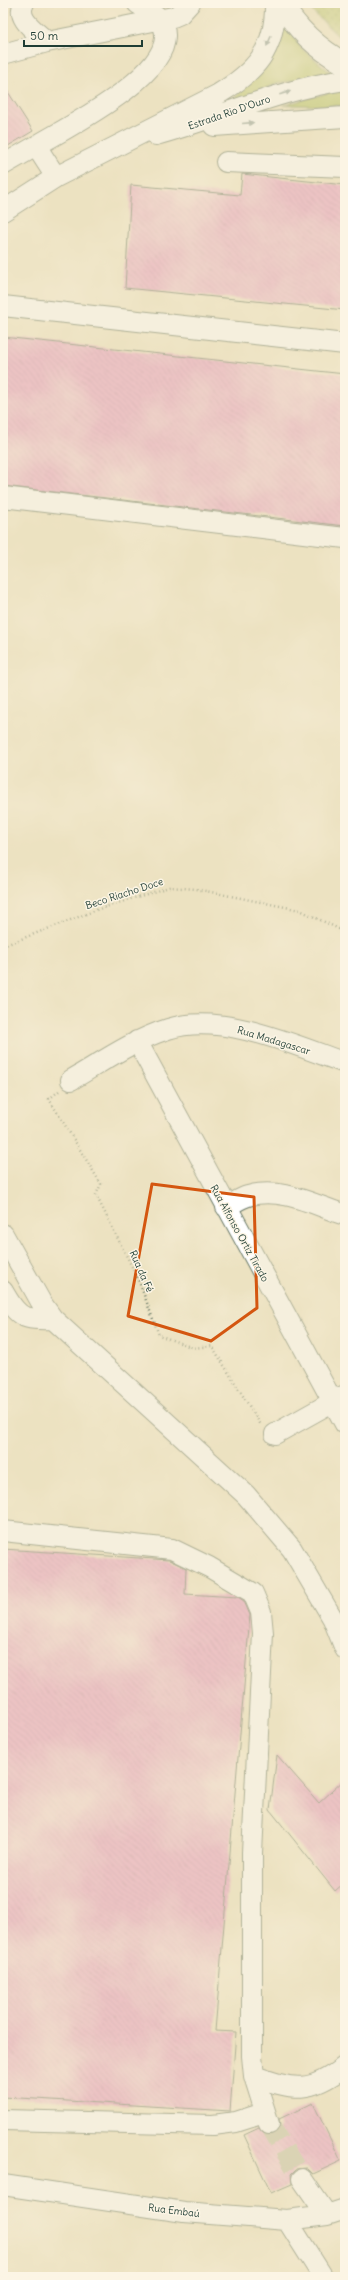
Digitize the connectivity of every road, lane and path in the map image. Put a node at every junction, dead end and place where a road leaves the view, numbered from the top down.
1 (24, 3) edge
2 (137, 3) edge
3 (190, 3) edge
4 (275, 3) edge
5 (281, 3) edge
6 (160, 19) junction
7 (47, 42) junction
8 (3, 54) edge
9 (345, 64) edge
10 (345, 80) edge
11 (345, 117) edge
12 (182, 128) junction
13 (36, 146) junction
14 (113, 146) junction
15 (226, 162) dead end
16 (3, 165) edge
17 (345, 167) edge
18 (56, 177) junction
19 (3, 211) edge
20 (3, 306) edge
21 (345, 344) edge
22 (3, 497) edge
23 (345, 538) edge
24 (345, 932) edge
25 (3, 946) edge
26 (137, 1042) junction
27 (341, 1062) edge
28 (71, 1080) joint
29 (226, 1208) junction
30 (345, 1215) edge
31 (3, 1234) edge
32 (3, 1291) edge
33 (53, 1320) junction
34 (339, 1399) edge
35 (345, 1424) edge
36 (275, 1434) joint
37 (3, 1531) edge
38 (345, 1649) edge
39 (345, 2066) edge
40 (254, 2076) junction
41 (3, 2120) edge
42 (302, 2179) tunnel mouth
43 (3, 2185) edge
44 (336, 2212) edge
45 (287, 2220) junction
46 (323, 2277) edge

1 - 7 street
2 - 6 street
3 - 6 street
4 -> 14 street, Estrada Rio D'Ouro
5 - 9 main road
6 - 7 street
6 - 13 street
7 - 8 street
12 -> 10 street, Estrada Rio D'Ouro
12 -> 11 street
12 - 14 street, Estrada Rio D'Ouro
13 - 16 street
13 - 18 street
14 - 18 street, Estrada Rio D'Ouro
15 - 17 street
18 - 19 street, Estrada Rio D'Ouro
20 - 21 street
22 - 23 street
24 - 25 path, Beco Riacho Doce
26 - 27 street, Rua Madagascar
26 - 28 street, Rua Madagascar
26 - 29 street, Rua Alfonso Ortiz Tirado
28 - 36 path, Rua da Fé
29 - 30 street
29 - 34 street, Rua Alfonso Ortiz Tirado
31 - 33 street
32 - 33 street
33 - 38 street
34 - 35 street, Rua Alfonso Ortiz Tirado
34 - 36 street
37 - 40 street
39 - 40 street
40 - 41 street
42 - 44 street
43 - 45 street, Rua Embaú
44 - 45 street, Rua Embaú
45 - 46 street

